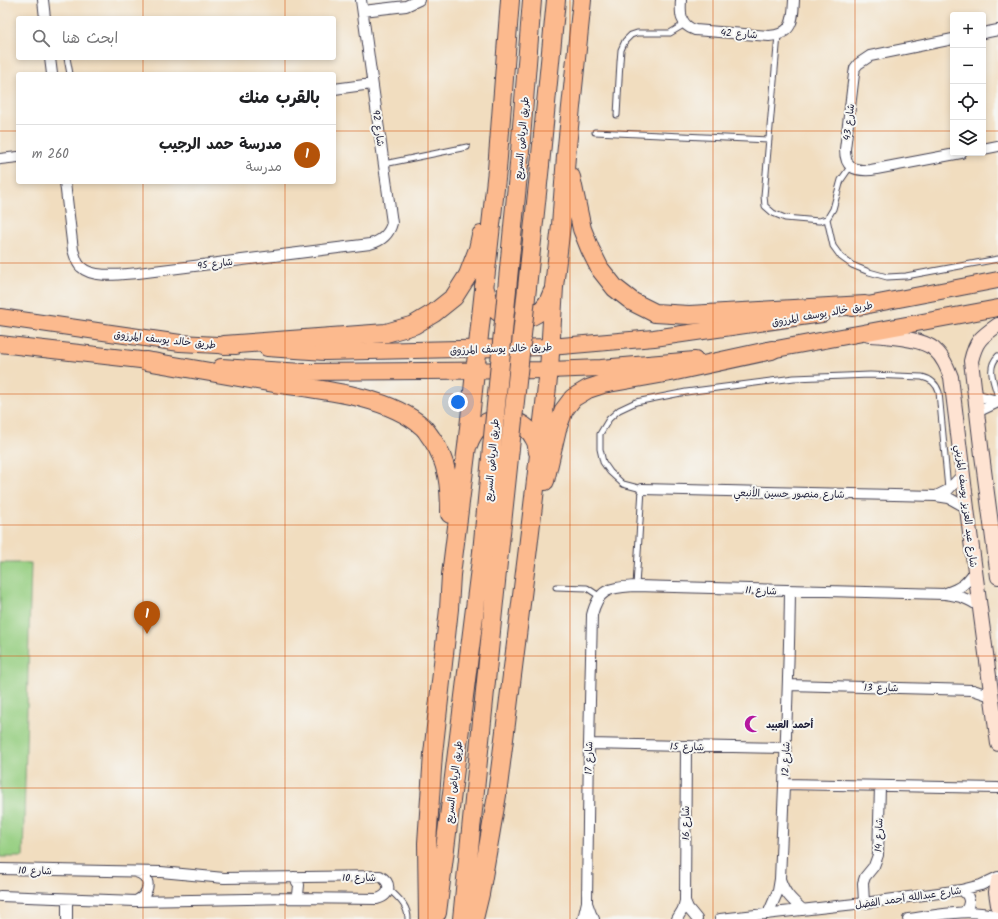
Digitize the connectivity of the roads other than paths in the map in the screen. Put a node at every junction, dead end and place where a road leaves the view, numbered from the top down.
1 (43, 0) edge
2 (362, 0) edge
3 (419, 0) edge
4 (510, 0) edge
5 (532, 0) edge
6 (556, 0) edge
7 (582, 0) edge
8 (681, 0) edge
9 (794, 0) edge
10 (363, 11) junction
11 (45, 16) edge
12 (685, 24) junction
13 (998, 30) edge
14 (986, 32) edge
15 (778, 35) junction
16 (950, 40) edge
17 (50, 60) edge
18 (67, 60) edge
19 (52, 72) edge
20 (70, 72) edge
21 (372, 84) junction
22 (336, 89) edge
23 (617, 115) dead end
24 (595, 132) dead end
25 (769, 140) junction
26 (998, 146) edge
27 (468, 147) dead end
28 (986, 148) edge
29 (950, 155) edge
30 (566, 156) junction
31 (16, 157) edge
32 (0, 159) edge
33 (384, 164) junction
34 (850, 166) junction
35 (497, 170) junction
36 (65, 184) edge
37 (827, 218) junction
38 (370, 244) joint
39 (998, 259) edge
40 (998, 280) edge
41 (484, 286) junction
42 (554, 287) junction
43 (865, 305) junction
44 (998, 308) edge
45 (0, 317) edge
46 (998, 325) edge
47 (860, 334) junction
48 (0, 344) edge
49 (224, 345) junction
50 (550, 347) junction
51 (477, 349) junction
52 (772, 350) junction
53 (998, 356) edge
54 (146, 361) junction
55 (549, 370) junction
56 (474, 371) junction
57 (974, 395) junction
58 (998, 397) edge
59 (998, 402) edge
60 (977, 412) junction
61 (467, 446) junction
62 (538, 453) junction
63 (982, 455) junction
64 (961, 459) junction
65 (963, 474) junction
66 (642, 489) junction
67 (948, 490) junction
68 (936, 496) junction
69 (993, 503) edge
70 (967, 508) junction
71 (992, 530) junction
72 (970, 534) junction
73 (528, 548) junction
74 (491, 552) junction
75 (995, 556) junction
76 (975, 567) junction
77 (451, 575) junction
78 (998, 576) edge
79 (636, 586) junction
80 (556, 587) dead end
81 (790, 591) junction
82 (945, 594) junction
83 (599, 596) junction
84 (980, 607) junction
85 (989, 678) junction
86 (789, 685) junction
87 (973, 690) junction
88 (991, 696) junction
89 (589, 744) junction
90 (998, 744) edge
91 (686, 746) junction
92 (785, 748) junction
93 (784, 784) junction
94 (880, 787) junction
95 (998, 788) edge
96 (1, 869) edge
97 (131, 872) junction
98 (998, 876) edge
99 (294, 878) junction
100 (780, 879) junction
101 (998, 881) edge
102 (388, 889) junction
103 (961, 890) junction
104 (1, 896) edge
105 (294, 898) junction
106 (67, 899) junction
107 (136, 901) junction
108 (685, 901) junction
109 (587, 902) junction
110 (864, 903) junction
111 (998, 905) edge
112 (803, 910) junction
113 (964, 912) junction
114 (768, 914) junction
115 (998, 916) edge
116 (736, 918) edge
117 (67, 919) edge
118 (408, 919) edge
119 (428, 919) edge
120 (436, 919) edge
121 (462, 919) edge
122 (474, 919) edge
123 (584, 919) edge
124 (594, 919) edge
125 (677, 919) edge
126 (697, 919) edge
127 (720, 919) edge
128 (908, 919) edge

1 - 11 street
2 - 10 street, شارع 92
3 - 10 street
4 - 35 highway
5 - 74 highway, طريق الرياض السريع, bridge
6 - 74 highway, طريق الرياض السريع, bridge
7 - 30 highway
8 - 12 street
9 - 15 street
10 - 21 street, شارع 92
12 - 15 street, شارع 42
12 - 23 lane
13 - 14 street
15 - 25 lane
16 - 34 street, شارع 43
17 - 19 street
18 - 20 lane
21 - 22 street
21 - 33 street, شارع 92
24 - 25 lane
25 - 37 lane
26 - 28 street
27 - 33 lane
29 - 34 street
30 - 42 highway
30 - 43 highway
31 - 32 street
33 - 38 street, شارع 92
34 - 37 lane
35 - 41 highway
35 - 49 highway
36 - 38 street, شارع 95
37 - 39 lane
40 - 43 main road, طريق خالد يوسف المرزوق
41 - 42 highway
41 - 51 highway
42 - 50 highway
43 - 50 main road, طريق خالد يوسف المرزوق
44 - 47 main road, طريق خالد يوسف المرزوق
45 - 49 main road, طريق خالد يوسف المرزوق
46 - 57 street, شارع عبد العزيز يوسف المزيني
47 - 52 main road, طريق خالد يوسف المرزوق
47 - 64 street, شارع عبد العزيز يوسف المزيني
48 - 54 main road, طريق خالد يوسف المرزوق
49 - 51 main road, طريق خالد يوسف المرزوق
50 - 51 main road, طريق خالد يوسف المرزوق
50 - 55 highway
51 - 56 highway
52 - 55 main road, طريق خالد يوسف المرزوق
52 - 73 highway
53 - 58 lane
54 - 56 main road, طريق خالد يوسف المرزوق
54 - 77 highway
55 - 56 main road, طريق خالد يوسف المرزوق
55 - 62 highway
56 - 61 highway
57 - 59 street
57 - 60 street, شارع عبد العزيز يوسف المزيني
59 - 60 street
60 - 63 street, شارع عبد العزيز يوسف المزيني
61 - 62 highway
61 - 77 highway
62 - 73 highway
63 - 64 street
63 - 69 street, شارع عبد العزيز يوسف المزيني
64 - 65 street, شارع عبد العزيز يوسف المزيني
65 - 67 street, شارع منصور حسين الأنبعي
65 - 70 street, شارع عبد العزيز يوسف المزيني
66 - 67 lane
66 - 68 street, شارع منصور حسين الأنبعي
66 - 79 lane
67 - 68 street, شارع منصور حسين الأنبعي
68 - 70 street, شارع منصور حسين الأنبعي
69 - 71 street, شارع عبد العزيز يوسف المزيني
70 - 72 street, شارع عبد العزيز يوسف المزيني
71 - 72 street
71 - 75 street, شارع عبد العزيز يوسف المزيني
72 - 76 street, شارع عبد العزيز يوسف المزيني
73 - 122 highway
74 - 120 highway, طريق الرياض السريع
74 - 121 highway, طريق الرياض السريع
75 - 76 street
75 - 78 street, شارع عبد العزيز يوسف المزيني
76 - 82 street, شارع 11
76 - 84 street, شارع عبد العزيز يوسف المزيني
77 - 119 highway
79 - 81 street, شارع 11
79 - 83 street, شارع 11
80 - 83 lane
81 - 82 street, شارع 11
81 - 86 street, شارع 12
82 - 84 street, شارع 11
83 - 89 street, شارع 17
84 - 85 street, شارع عبد العزيز يوسف المزيني
85 - 87 street
85 - 88 street, شارع عبد العزيز يوسف المزيني
86 - 87 street, شارع 13
86 - 92 street, شارع 12
87 - 88 street, شارع 13
88 - 90 street, شارع عبد العزيز يوسف المزيني
89 - 91 street, شارع 15
89 - 109 street, شارع 17
91 - 92 street, شارع 15
91 - 108 street, شارع 16
92 - 93 street, شارع 12
93 - 94 street
93 - 100 street, شارع 12
94 - 95 street
94 - 110 street, شارع 14
96 - 97 street, شارع 10
97 - 99 street, شارع 10
97 - 107 street
98 - 103 street, شارع عبدالله أحمد الفضل
99 - 102 street, شارع 10
99 - 105 street
100 - 112 street, شارع 12
100 - 114 street, شارع 12
101 - 111 street
102 - 105 street, شارع 10
102 - 118 lane
103 - 110 street, شارع عبدالله أحمد الفضل
103 - 113 street
104 - 106 street, شارع 10
105 - 107 street, شارع 10
106 - 107 street, شارع 10
106 - 117 street
108 - 125 street, شارع 16
108 - 126 street
109 - 123 street, شارع 17
109 - 124 street, شارع 17
110 - 112 street, شارع عبدالله أحمد الفضل
112 - 114 street, شارع عبدالله أحمد الفضل
113 - 115 street
113 - 128 street
114 - 116 street, شارع عبدالله أحمد الفضل
116 - 127 street, شارع عبدالله أحمد الفضل

